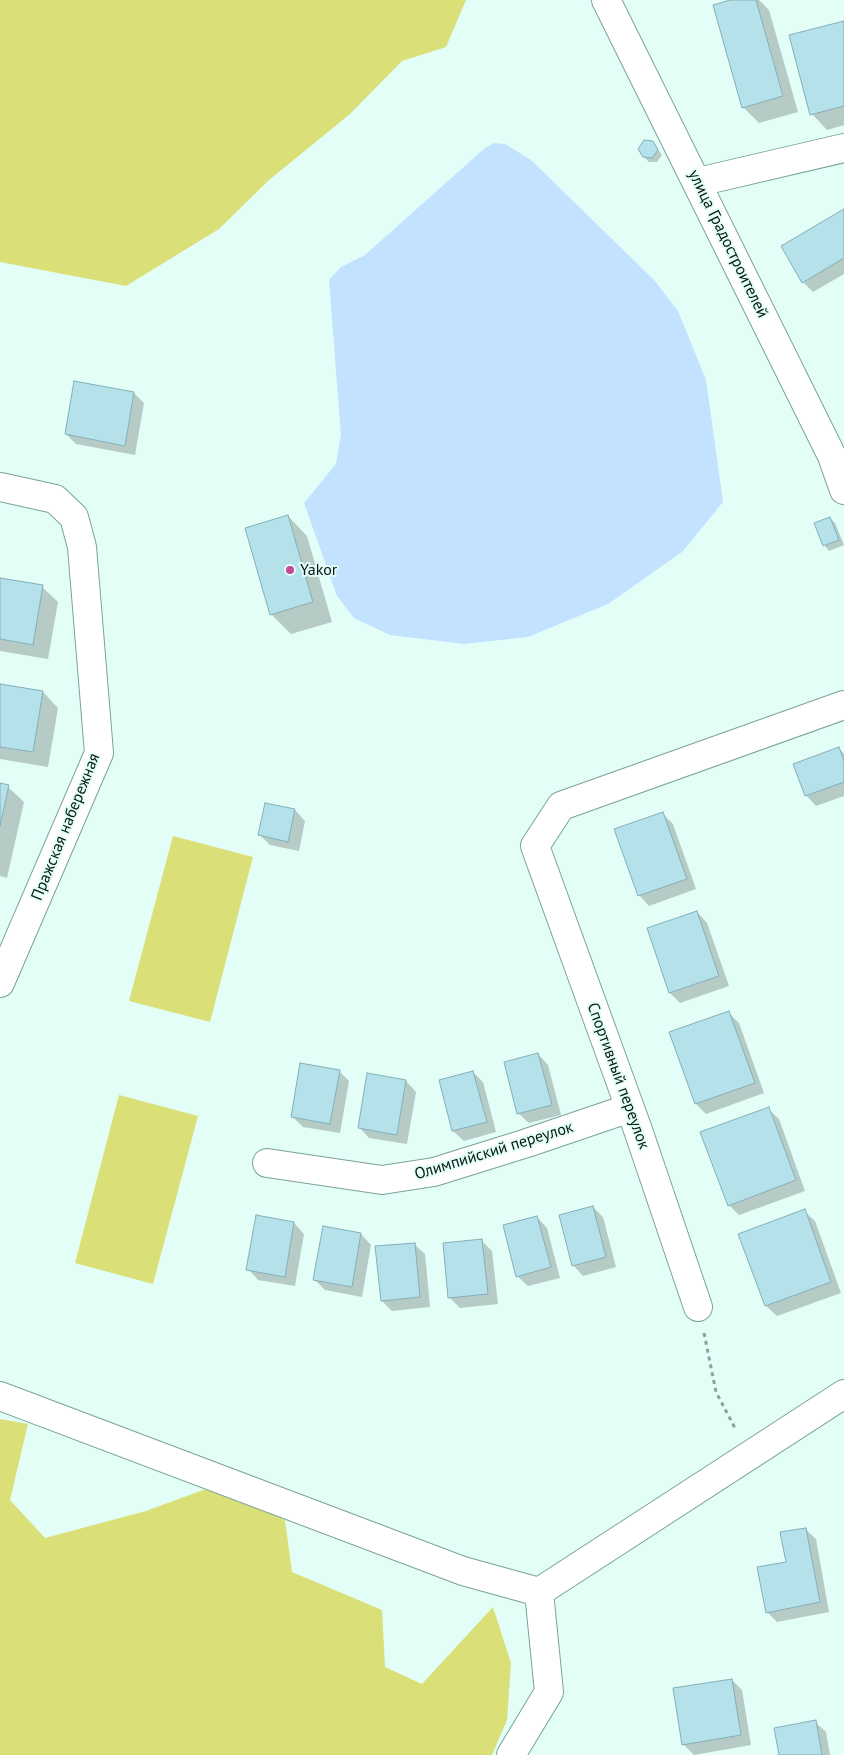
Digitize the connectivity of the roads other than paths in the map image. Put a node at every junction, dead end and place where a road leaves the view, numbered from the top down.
1 (606, 0) edge
2 (844, 148) edge
3 (698, 182) junction
4 (0, 487) edge
5 (844, 490) edge
6 (844, 705) edge
7 (0, 983) edge
8 (630, 1108) junction
9 (267, 1163) dead end
10 (698, 1308) road end
11 (844, 1394) edge
12 (0, 1396) edge
13 (539, 1592) junction
14 (512, 1755) edge

1 - 3 street, улица Градостроителей
2 - 3 street
3 - 5 street, улица Градостроителей
4 - 7 street, Пражская набережная
6 - 8 street, Спортивный переулок
8 - 9 street, Олимпийский переулок
8 - 10 street, Спортивный переулок
11 - 13 street
12 - 13 street
13 - 14 street

